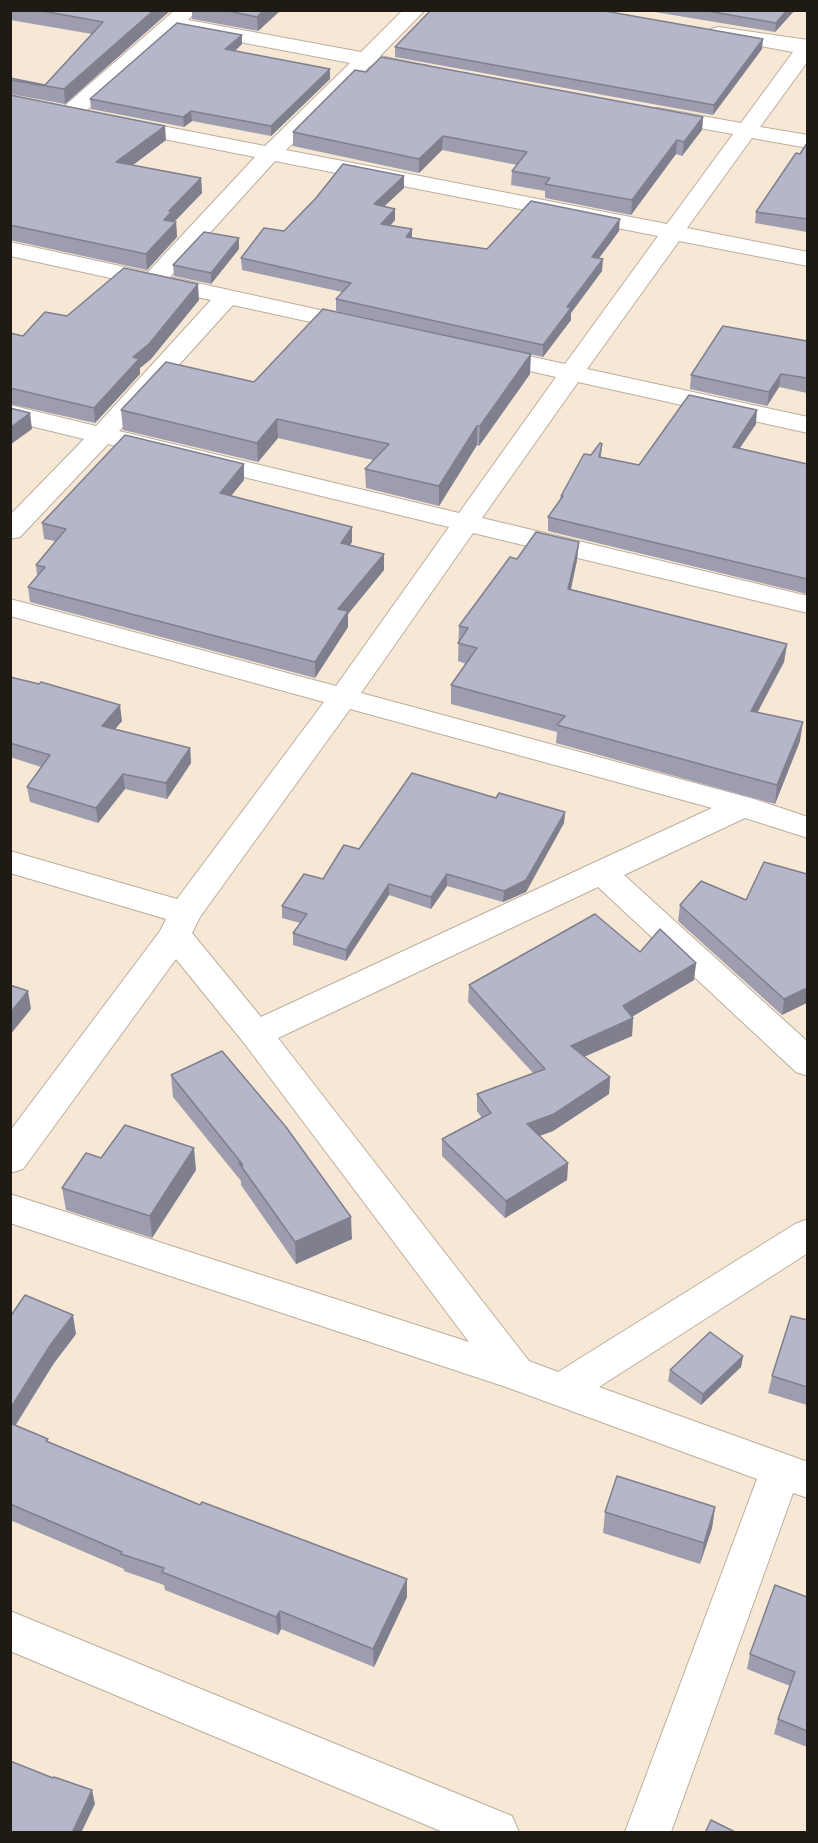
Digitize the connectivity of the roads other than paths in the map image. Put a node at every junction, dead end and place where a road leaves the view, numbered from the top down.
1 (415, 10) edge
2 (180, 17) edge
3 (703, 30) edge
4 (807, 47) edge
5 (365, 59) junction
6 (446, 74) edge
7 (45, 109) edge
8 (641, 111) edge
9 (69, 114) junction
10 (745, 130) junction
11 (807, 142) edge
12 (271, 152) junction
13 (672, 232) junction
14 (10, 249) edge
15 (807, 259) edge
16 (154, 280) junction
17 (228, 296) junction
18 (388, 332) edge
19 (468, 350) edge
20 (571, 373) junction
21 (10, 413) edge
22 (807, 425) edge
23 (102, 435) junction
24 (465, 522) junction
25 (10, 531) edge
26 (807, 605) edge
27 (10, 607) edge
28 (344, 696) junction
29 (743, 806) junction
30 (806, 824) edge
31 (10, 862) edge
32 (602, 872) junction
33 (180, 924) junction
34 (256, 1034) junction
35 (807, 1063) edge
36 (10, 1159) edge
37 (10, 1208) edge
38 (807, 1234) edge
39 (514, 1373) junction
40 (562, 1390) junction
41 (794, 1475) edge
42 (10, 1630) edge
43 (496, 1833) edge
44 (648, 1833) edge

1 - 5 street
2 - 5 street
2 - 9 street
3 - 4 street
4 - 10 street
5 - 6 street
5 - 12 street
7 - 9 street
8 - 10 street
9 - 12 street
10 - 11 street
10 - 13 street
12 - 13 street
12 - 16 street
13 - 15 street
13 - 20 street
14 - 16 street
16 - 17 street
17 - 18 street
17 - 23 street
19 - 20 street
20 - 22 street
20 - 24 street
21 - 23 street
23 - 24 street
23 - 25 street
24 - 26 street
24 - 28 street
27 - 28 street
28 - 29 street
28 - 33 street
29 - 30 street
29 - 32 street
31 - 33 street
32 - 34 street
32 - 35 street
33 - 34 street
33 - 36 street
34 - 39 street
37 - 39 street
38 - 40 street
39 - 40 street
40 - 41 street
41 - 44 street
42 - 43 street

